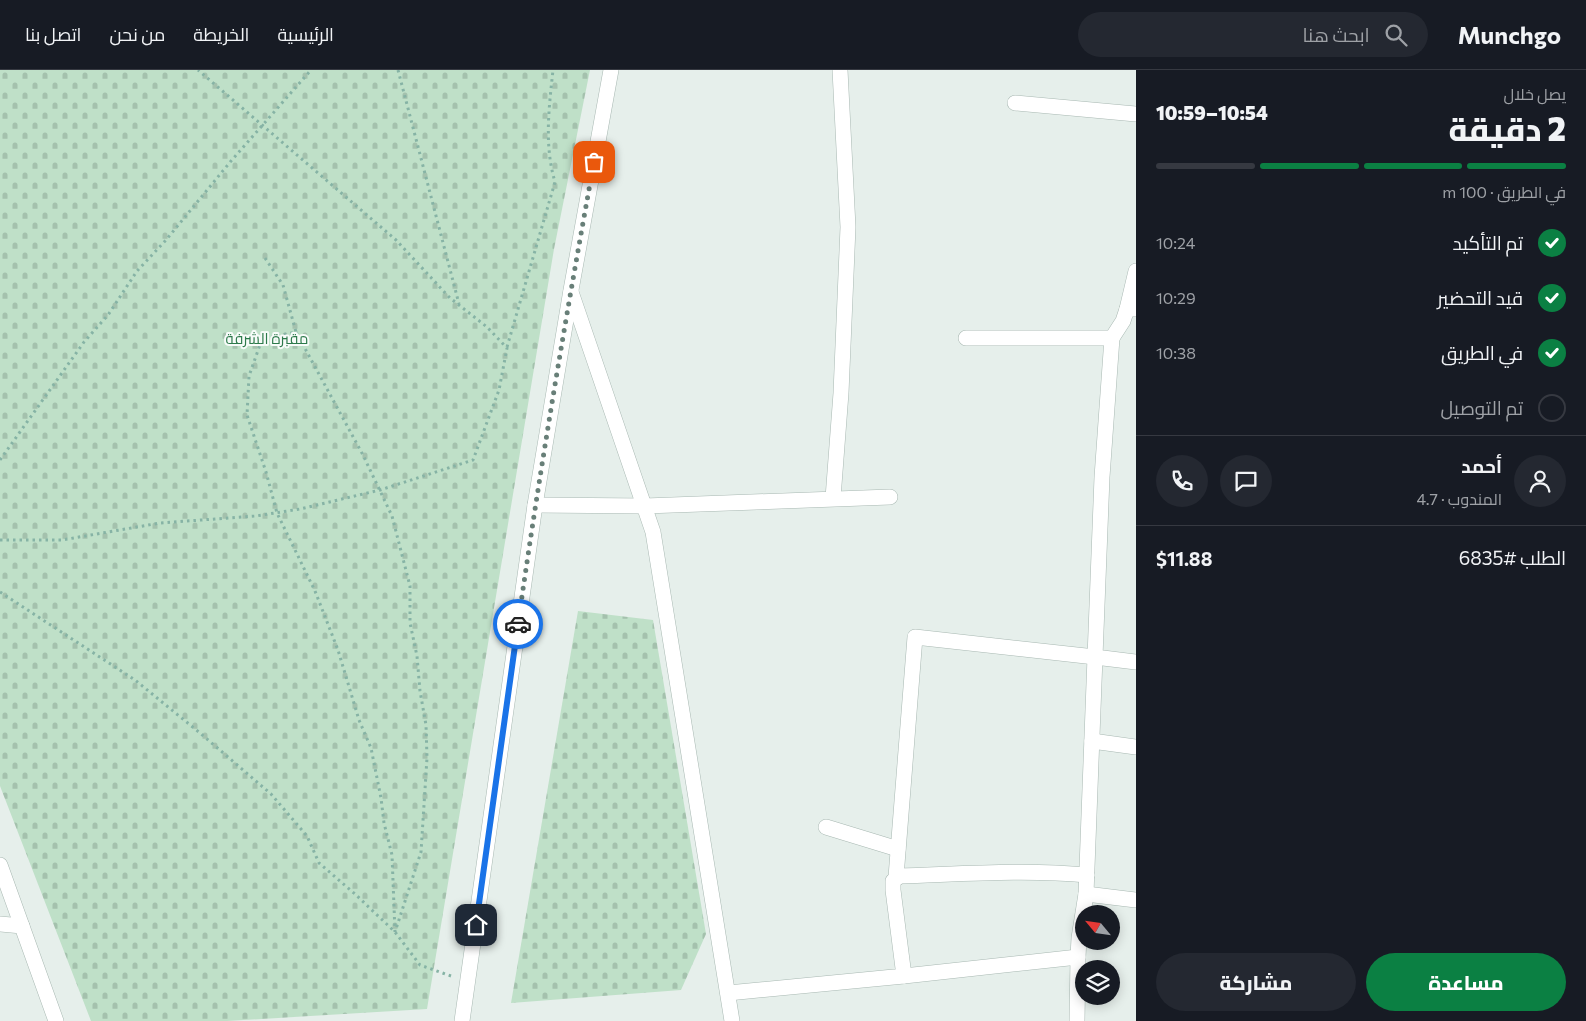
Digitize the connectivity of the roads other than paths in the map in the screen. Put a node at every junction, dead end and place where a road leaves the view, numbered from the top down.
1 (611, 70) edge
2 (840, 70) edge
3 (1016, 103) dead end
4 (1136, 114) edge
5 (1136, 272) edge
6 (571, 290) junction
7 (1132, 309) edge
8 (966, 338) dead end
9 (1112, 338) junction
10 (890, 497) dead end
11 (833, 498) junction
12 (535, 505) junction
13 (645, 506) junction
14 (1096, 657) junction
15 (1136, 662) edge
16 (1092, 741) junction
17 (1136, 747) edge
18 (826, 827) dead end
19 (898, 849) junction
20 (0, 865) edge
21 (1086, 875) junction
22 (896, 878) junction
23 (1086, 894) junction
24 (1136, 900) edge
25 (0, 924) edge
26 (22, 926) junction
27 (1078, 956) junction
28 (904, 976) junction
29 (728, 993) junction
30 (56, 1021) edge
31 (462, 1021) edge
32 (731, 1021) edge
33 (1077, 1021) edge

1 - 6 street
2 - 11 street
3 - 4 street
5 - 7 street
6 - 12 street
6 - 13 street
7 - 9 street
8 - 9 street
9 - 14 street
10 - 11 street
11 - 13 street
12 - 13 street
12 - 31 street
13 - 29 street
14 - 15 street
14 - 16 street
14 - 19 street
16 - 17 street
16 - 21 street
18 - 19 street
19 - 22 street
20 - 26 street
21 - 22 street
21 - 23 street
22 - 28 street
23 - 24 street
23 - 27 street
25 - 26 street
26 - 30 street
27 - 28 street
27 - 33 street
28 - 29 street
29 - 32 street

